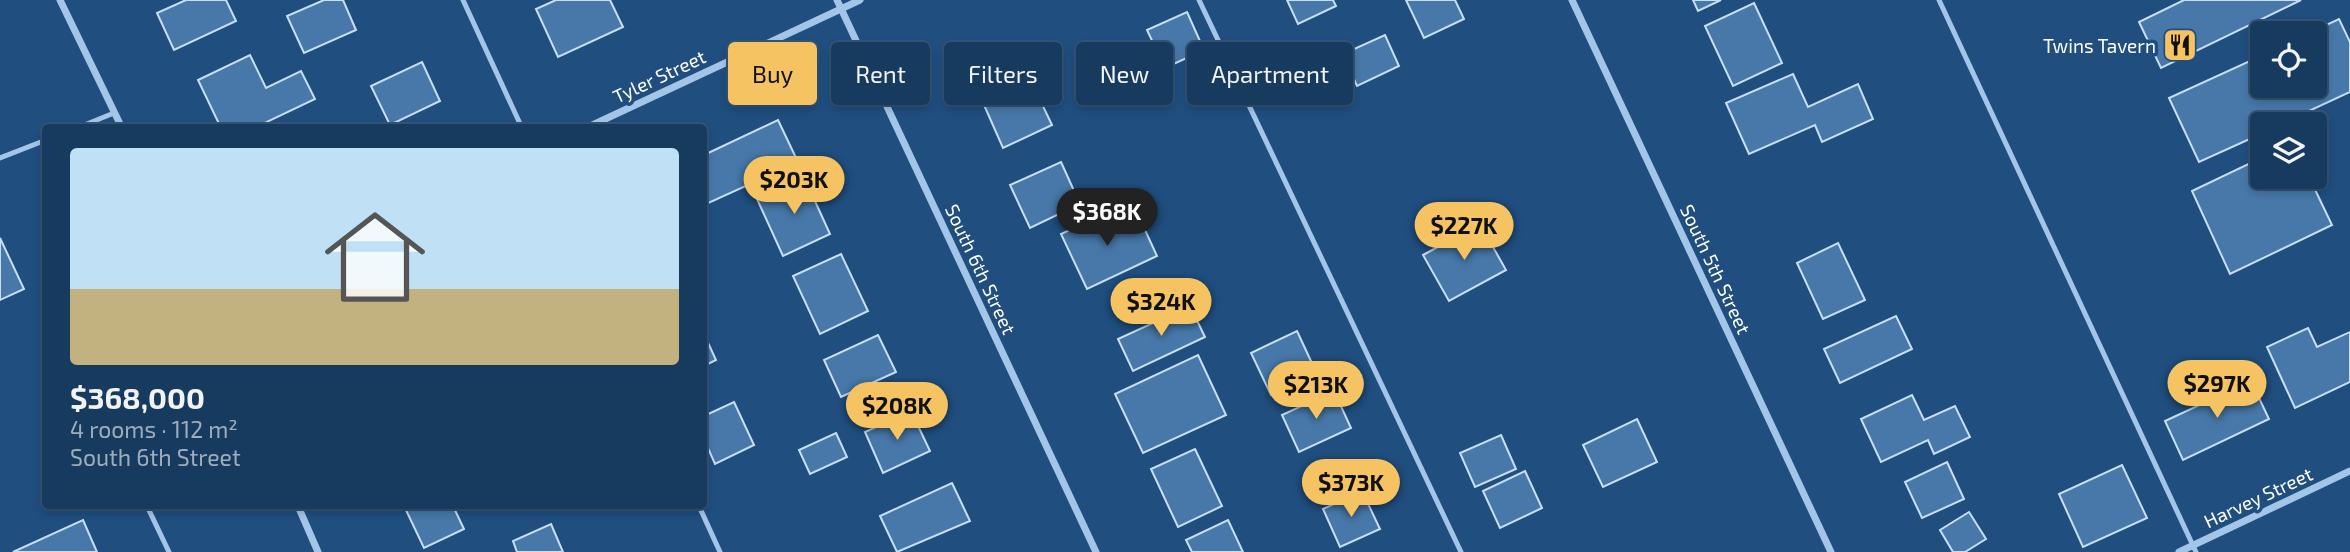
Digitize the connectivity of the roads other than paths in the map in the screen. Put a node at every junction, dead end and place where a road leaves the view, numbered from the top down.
1 (60, 0) edge
2 (463, 0) edge
3 (837, 0) edge
4 (860, 0) edge
5 (1199, 0) edge
6 (1572, 0) edge
7 (1939, 0) edge
8 (842, 9) junction
9 (114, 113) junction
10 (87, 124) edge
11 (120, 124) edge
12 (520, 124) edge
13 (595, 124) edge
14 (42, 142) edge
15 (0, 158) edge
16 (2350, 471) edge
17 (148, 509) edge
18 (299, 509) edge
19 (700, 509) edge
20 (2194, 549) edge
21 (169, 552) edge
22 (318, 552) edge
23 (719, 552) edge
24 (1096, 552) edge
25 (1461, 552) edge
26 (1830, 552) edge
27 (2179, 552) edge

1 - 9 street
2 - 12 lane
3 - 8 street, South 6th Street
4 - 8 street, Tyler Street
5 - 25 lane
6 - 26 street, South 5th Street
7 - 20 lane
8 - 13 street, Tyler Street
8 - 24 street, South 6th Street
9 - 10 lane
9 - 11 street
14 - 15 lane
16 - 20 street, Harvey Street
17 - 21 lane
18 - 22 street
19 - 23 lane
20 - 27 street, Harvey Street

